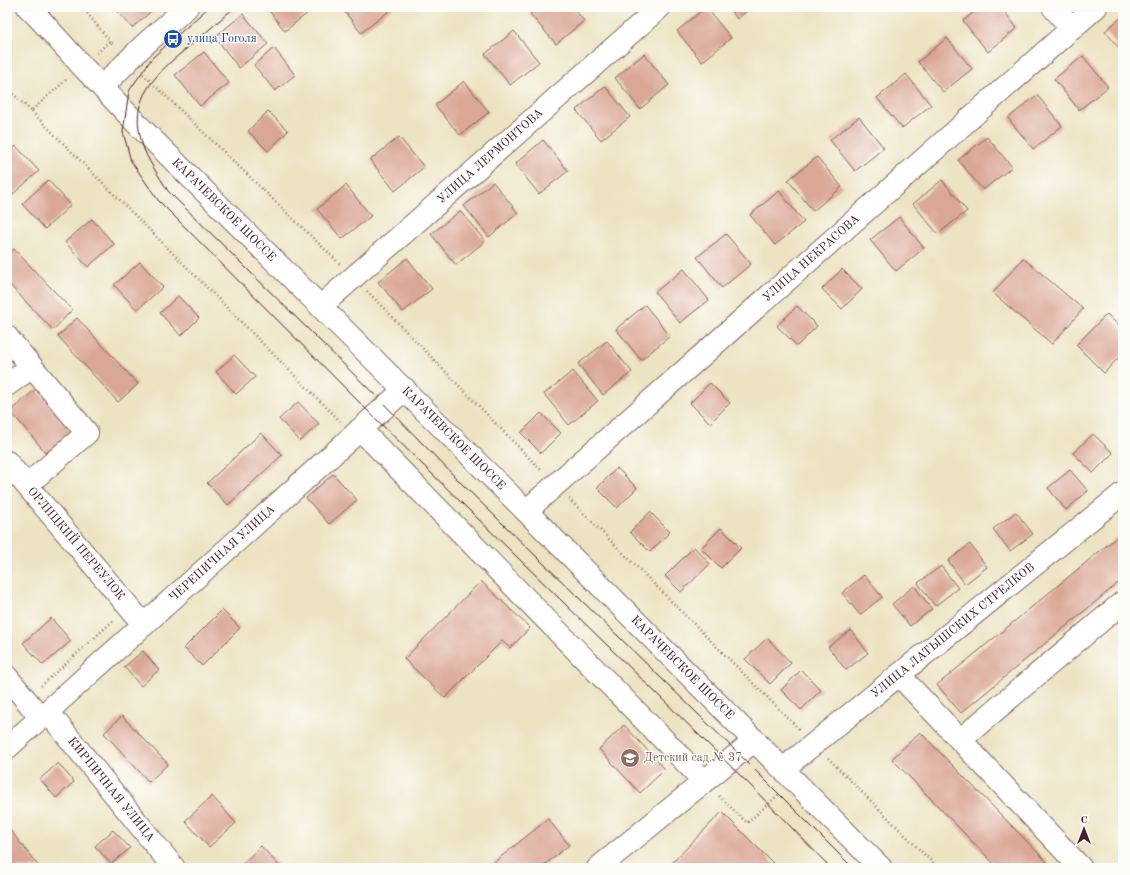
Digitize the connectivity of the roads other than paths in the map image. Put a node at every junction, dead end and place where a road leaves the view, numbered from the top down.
1 (28, 7) edge
2 (187, 7) edge
3 (660, 7) edge
4 (1053, 7) edge
5 (1096, 7) edge
6 (1072, 29) junction
7 (102, 87) junction
8 (321, 306) junction
9 (7, 337) edge
10 (32, 367) junction
11 (7, 385) edge
12 (405, 389) junction
13 (360, 429) junction
14 (7, 462) edge
15 (26, 486) junction
16 (1123, 493) edge
17 (526, 511) junction
18 (1123, 602) edge
19 (144, 625) junction
20 (899, 675) junction
21 (7, 678) edge
22 (45, 715) junction
23 (754, 740) junction
24 (960, 740) junction
25 (7, 748) edge
26 (789, 774) junction
27 (704, 781) junction
28 (174, 868) edge
29 (598, 868) edge
30 (881, 868) edge
31 (1081, 868) edge

1 - 7 main road, КАРАЧЕВСКОЕ ШОССЕ
2 - 7 main road
3 - 8 main road, УЛИЦА ЛЕРМОНТОВА
4 - 6 main road
5 - 6 main road, УЛИЦА НЕКРАСОВА
6 - 17 main road, УЛИЦА НЕКРАСОВА
7 - 8 main road, КАРАЧЕВСКОЕ ШОССЕ
8 - 12 main road, КАРАЧЕВСКОЕ ШОССЕ
9 - 10 main road
10 - 11 main road
10 - 15 main road
12 - 13 main road, ЧЕРЕПИЧНАЯ УЛИЦА
12 - 17 main road, КАРАЧЕВСКОЕ ШОССЕ
13 - 19 main road, ЧЕРЕПИЧНАЯ УЛИЦА
13 - 27 main road
14 - 15 main road, ОРЛИЦКИЙ ПЕРЕУЛОК
15 - 19 main road, ОРЛИЦКИЙ ПЕРЕУЛОК
16 - 20 main road, УЛИЦА ЛАТЫШСКИХ СТРЕЛКОВ
17 - 23 main road, КАРАЧЕВСКОЕ ШОССЕ
18 - 24 main road
19 - 22 main road, ЧЕРЕПИЧНАЯ УЛИЦА
20 - 24 main road
20 - 26 main road, УЛИЦА ЛАТЫШСКИХ СТРЕЛКОВ
21 - 22 main road
22 - 25 main road, ЧЕРЕПИЧНАЯ УЛИЦА
22 - 28 main road, КИРПИЧНАЯ УЛИЦА
23 - 26 main road, КАРАЧЕВСКОЕ ШОССЕ
23 - 27 main road
24 - 31 main road
26 - 30 main road, КАРАЧЕВСКОЕ ШОССЕ
27 - 29 main road

